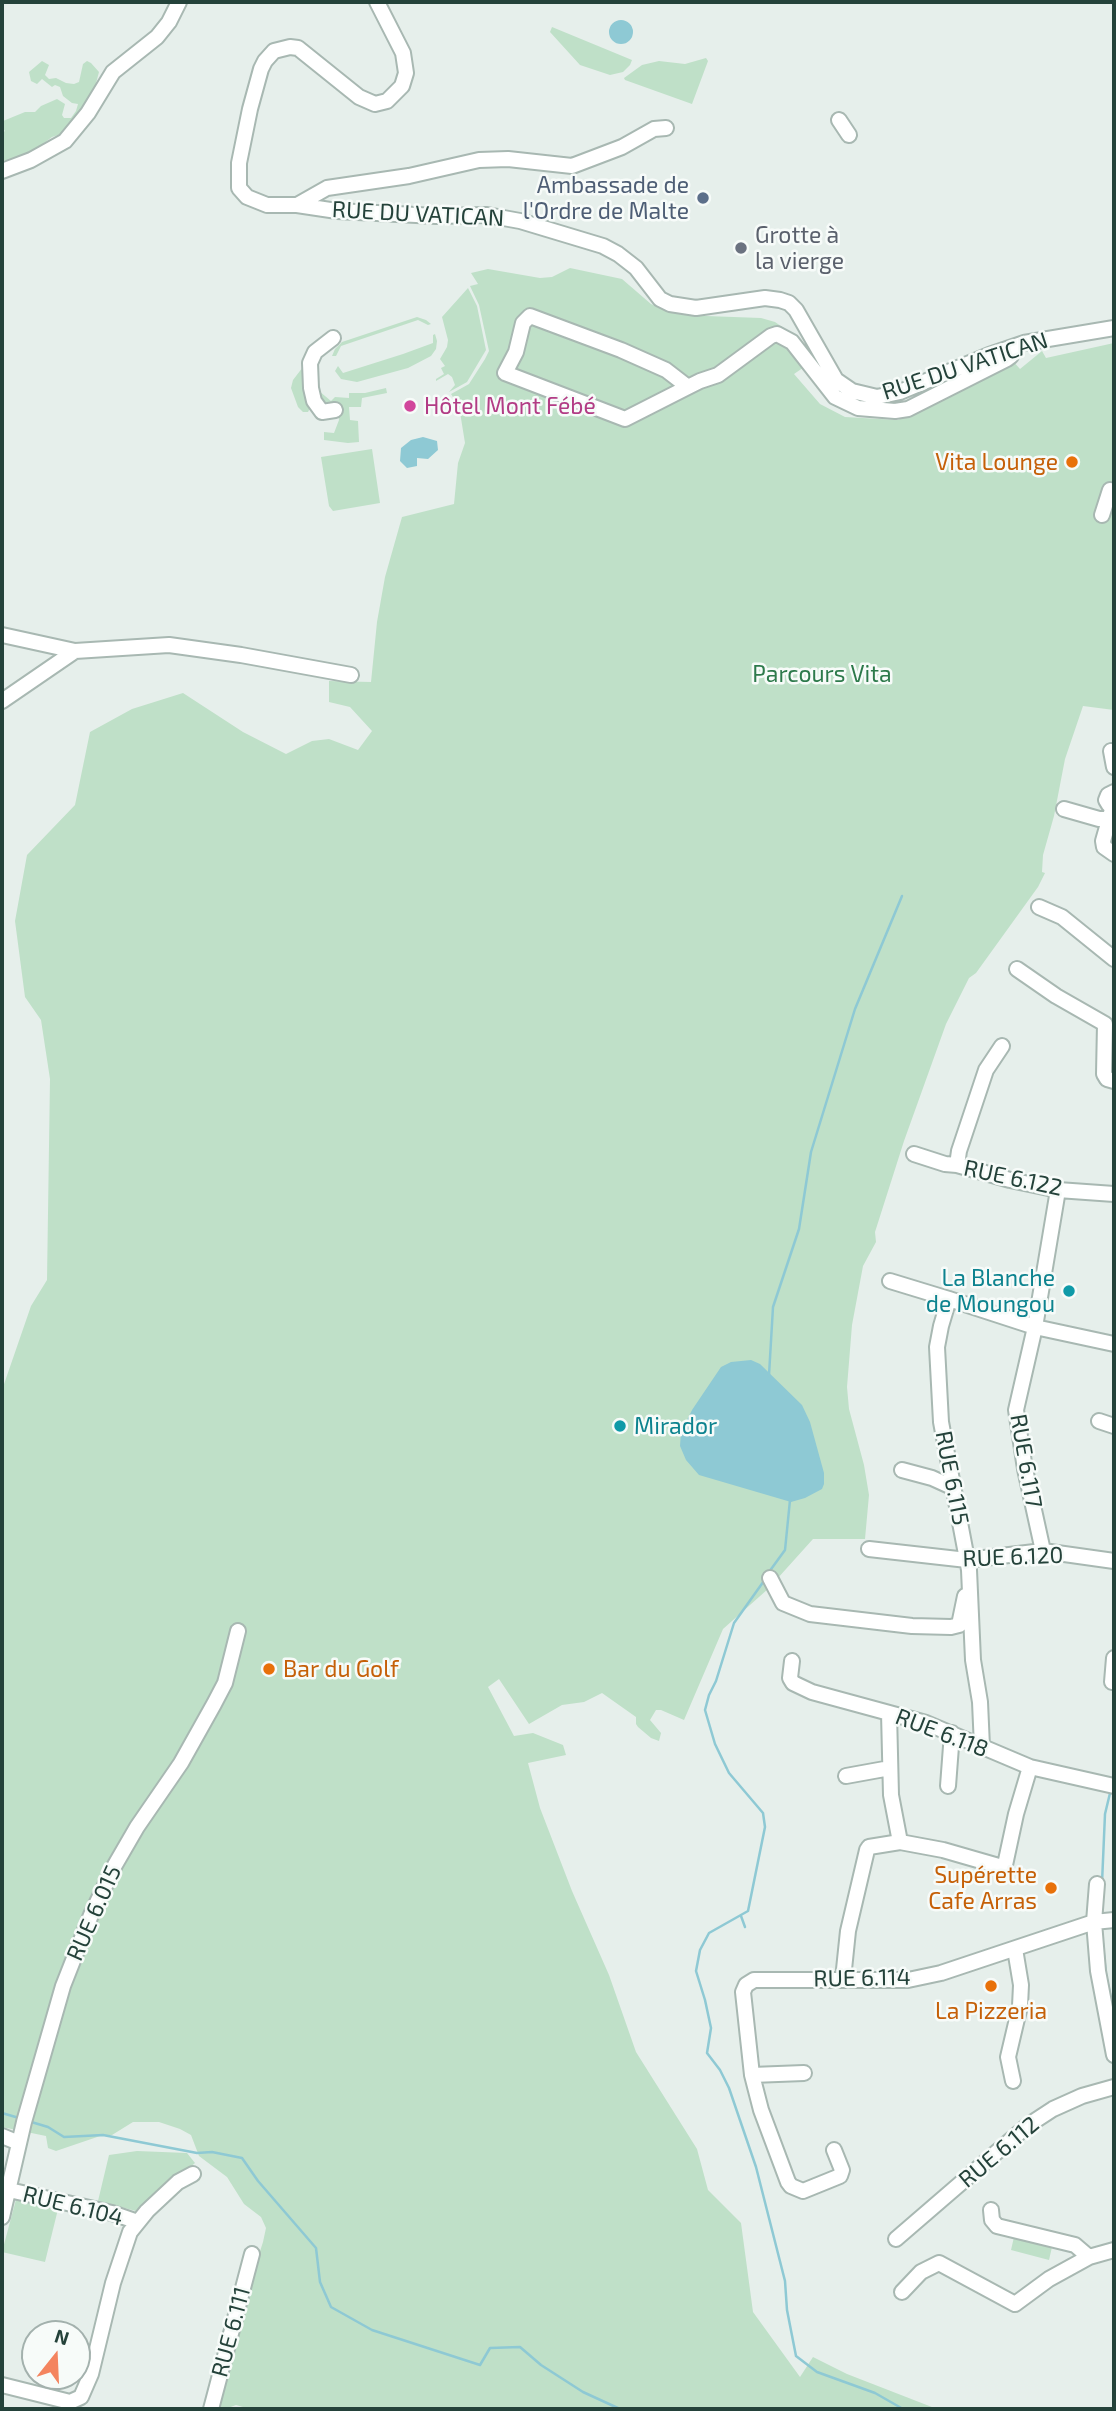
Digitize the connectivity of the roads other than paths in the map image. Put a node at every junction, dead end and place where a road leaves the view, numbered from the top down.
1 (179, 2) edge
2 (377, 2) edge
3 (839, 120) dead end
4 (666, 128) dead end
5 (849, 135) dead end
6 (2, 171) edge
7 (297, 205) junction
8 (1114, 328) edge
9 (333, 338) dead end
10 (1015, 346) junction
11 (688, 387) junction
12 (335, 410) dead end
13 (1110, 490) dead end
14 (1102, 515) dead end
15 (2, 635) edge
16 (75, 651) junction
17 (351, 675) dead end
18 (2, 701) edge
19 (1111, 751) dead end
20 (1114, 767) edge
21 (1113, 806) edge
22 (1064, 809) dead end
23 (1114, 854) edge
24 (1039, 907) dead end
25 (1114, 958) edge
26 (1017, 969) dead end
27 (1002, 1046) dead end
28 (1114, 1081) edge
29 (914, 1154) dead end
30 (957, 1165) junction
31 (1058, 1190) junction
32 (1114, 1194) edge
33 (890, 1281) dead end
34 (949, 1299) junction
35 (1035, 1327) junction
36 (1114, 1344) edge
37 (1099, 1421) dead end
38 (1114, 1426) edge
39 (902, 1470) dead end
40 (954, 1488) junction
41 (869, 1549) dead end
42 (1043, 1552) junction
43 (967, 1560) junction
44 (1114, 1561) edge
45 (1114, 1567) edge
46 (770, 1578) dead end
47 (968, 1585) junction
48 (238, 1631) dead end
49 (1114, 1658) edge
50 (792, 1661) dead end
51 (1112, 1682) dead end
52 (889, 1713) junction
53 (952, 1732) junction
54 (982, 1747) junction
55 (1030, 1767) junction
56 (890, 1768) junction
57 (846, 1776) dead end
58 (948, 1786) dead end
59 (1114, 1786) edge
60 (900, 1842) junction
61 (1097, 1884) dead end
62 (1114, 1920) edge
63 (1094, 1922) junction
64 (1014, 1949) junction
65 (844, 1979) junction
66 (1114, 2055) edge
67 (804, 2073) dead end
68 (752, 2075) junction
69 (1013, 2081) dead end
70 (1114, 2087) edge
71 (2, 2136) edge
72 (19, 2143) junction
73 (834, 2150) dead end
74 (194, 2174) dead end
75 (9, 2189) junction
76 (991, 2210) dead end
77 (2, 2217) edge
78 (138, 2222) junction
79 (896, 2239) dead end
80 (1114, 2250) edge
81 (251, 2254) dead end
82 (1089, 2256) junction
83 (902, 2292) dead end
84 (2, 2385) edge
85 (211, 2409) edge

1 - 6 street
2 - 7 street, RUE DU VATICAN
3 - 5 street
4 - 7 street
7 - 10 street, RUE DU VATICAN
8 - 10 street, RUE DU VATICAN
9 - 12 street
10 - 11 street
11 - 11 street
13 - 14 street
15 - 16 street
16 - 17 street
16 - 18 street
19 - 20 street
21 - 22 street
21 - 23 street
24 - 25 street
26 - 28 street
27 - 30 street
29 - 30 street, RUE 6.122
30 - 31 street, RUE 6.122
31 - 32 street, RUE 6.122
31 - 35 street, RUE 6.117
33 - 34 street
34 - 35 street
34 - 40 street, RUE 6.115
35 - 36 street
35 - 42 street, RUE 6.117
37 - 38 street
39 - 40 street
40 - 43 street, RUE 6.115
41 - 43 street, RUE 6.120
42 - 43 street, RUE 6.120
42 - 44 street, RUE 6.120
43 - 47 street, RUE 6.115
44 - 45 street
46 - 47 street
47 - 54 street, RUE 6.115
48 - 72 street, RUE 6.015
49 - 51 street
50 - 52 street, RUE 6.118
52 - 53 street, RUE 6.118
52 - 56 street
53 - 54 street, RUE 6.118
53 - 58 street
54 - 55 street, RUE 6.118
55 - 59 street, RUE 6.118
55 - 60 street
56 - 57 street
56 - 60 street
60 - 65 street
61 - 63 street
62 - 63 street, RUE 6.114
63 - 64 street, RUE 6.114
63 - 66 street
64 - 65 street, RUE 6.114
64 - 69 street
65 - 68 street, RUE 6.114
67 - 68 street
68 - 73 street
70 - 79 street, RUE 6.112
71 - 72 street
72 - 75 street, RUE 6.015
74 - 78 street
75 - 77 street, RUE 6.015
75 - 78 street, RUE 6.104
76 - 82 street
78 - 84 street
80 - 82 street
81 - 85 street, RUE 6.111
82 - 83 street

